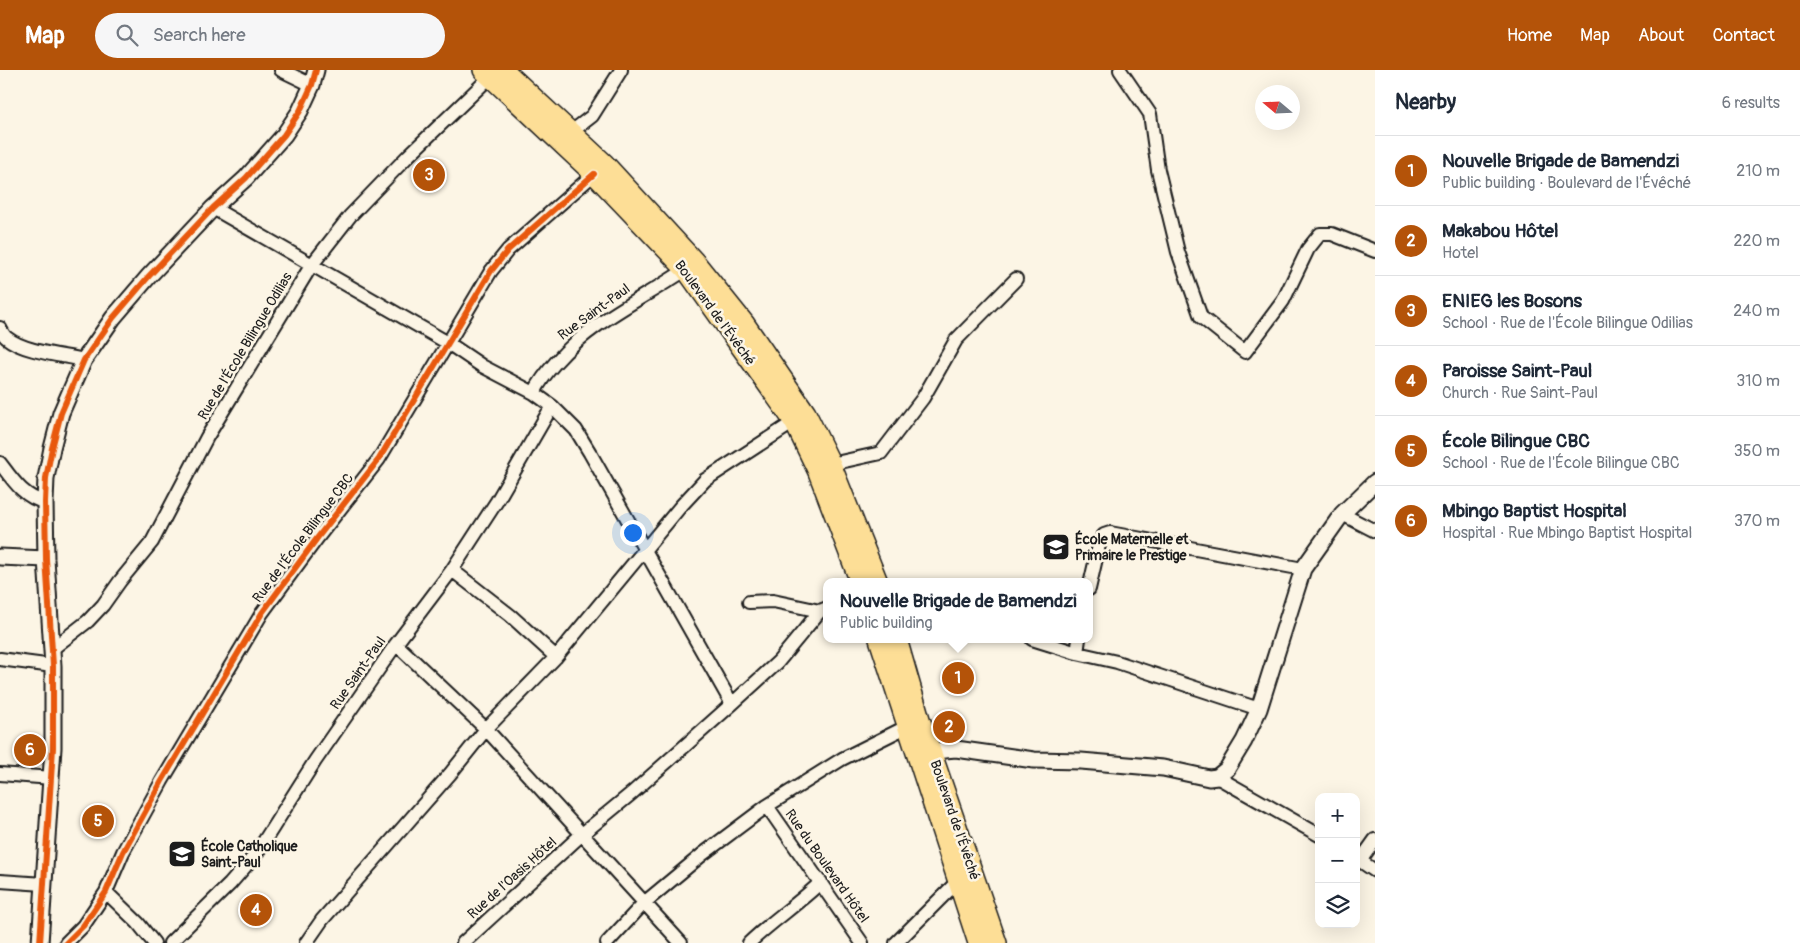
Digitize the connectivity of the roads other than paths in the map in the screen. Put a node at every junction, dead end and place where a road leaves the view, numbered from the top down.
1 (281, 70) edge
2 (316, 70) edge
3 (621, 70) edge
4 (1120, 70) edge
5 (492, 72) edge
6 (312, 85) junction
7 (570, 132) junction
8 (594, 174) junction
9 (213, 208) junction
10 (1375, 251) edge
11 (311, 266) junction
12 (691, 266) junction
13 (1016, 280) dead end
14 (0, 328) edge
15 (448, 343) junction
16 (84, 360) junction
17 (534, 393) junction
18 (552, 406) junction
19 (800, 418) junction
20 (0, 463) edge
21 (831, 464) junction
22 (1375, 482) edge
23 (45, 502) junction
24 (1342, 514) junction
25 (1375, 531) edge
26 (646, 548) junction
27 (0, 557) edge
28 (46, 559) junction
29 (1303, 569) junction
30 (452, 570) junction
31 (858, 578) edge
32 (876, 578) edge
33 (1092, 578) edge
34 (749, 602) dead end
35 (823, 610) edge
36 (881, 643) edge
37 (898, 643) edge
38 (1045, 643) edge
39 (1078, 643) edge
40 (396, 644) junction
41 (52, 649) junction
42 (1077, 653) junction
43 (556, 658) junction
44 (0, 659) edge
45 (53, 666) junction
46 (732, 704) junction
47 (1259, 709) junction
48 (913, 723) junction
49 (486, 729) junction
50 (923, 752) junction
51 (0, 774) edge
52 (1217, 777) junction
53 (52, 778) junction
54 (767, 806) junction
55 (1315, 833) edge
56 (581, 835) junction
57 (1375, 840) edge
58 (1360, 857) edge
59 (1360, 860) edge
60 (1375, 871) edge
61 (959, 880) junction
62 (0, 881) edge
63 (821, 882) junction
64 (44, 884) junction
65 (106, 892) junction
66 (644, 903) junction
67 (40, 943) edge
68 (66, 943) edge
69 (154, 943) edge
70 (170, 943) edge
71 (306, 943) edge
72 (463, 943) edge
73 (608, 943) edge
74 (681, 943) edge
75 (749, 943) edge
76 (862, 943) edge
77 (896, 943) edge
78 (978, 943) edge
79 (997, 943) edge

1 - 6 street
2 - 6 street
3 - 7 street
4 - 10 street
5 - 7 main road, Boulevard de l'Évêché
5 - 8 main road, Boulevard de l'Évêché
5 - 11 street, Rue de l'École Bilingue Odilias
6 - 9 street
7 - 12 main road, Boulevard de l'Évêché
8 - 12 main road, Boulevard de l'Évêché
8 - 15 street, Rue de l'École Bilingue CBC
9 - 11 street
9 - 16 street
11 - 15 street
11 - 41 street, Rue de l'École Bilingue Odilias
12 - 17 street, Rue Saint-Paul
12 - 19 main road, Boulevard de l'Évêché
13 - 21 street
14 - 16 street
15 - 17 street
15 - 65 street, Rue de l'École Bilingue CBC
16 - 23 street
17 - 18 street
18 - 26 street
18 - 30 street, Rue Saint-Paul
19 - 21 main road, Boulevard de l'Évêché
19 - 26 street
19 - 31 main road, Boulevard de l'Évêché
20 - 23 street
21 - 32 main road, Boulevard de l'Évêché
22 - 24 street
23 - 28 street
24 - 25 street
24 - 29 street
26 - 43 street
26 - 46 street
27 - 28 street
28 - 41 street
29 - 33 street
29 - 47 street
30 - 40 street, Rue Saint-Paul
30 - 43 street
34 - 35 street
35 - 46 street, Rue de l'Oasis Hôtel
36 - 48 main road, Boulevard de l'Évêché
37 - 48 main road, Boulevard de l'Évêché
38 - 42 street
39 - 42 street
40 - 49 street
40 - 70 street, Rue Saint-Paul
41 - 45 street
42 - 47 street
43 - 49 street
44 - 45 street
45 - 53 street
46 - 56 street, Rue de l'Oasis Hôtel
47 - 52 street
48 - 50 main road, Boulevard de l'Évêché
48 - 54 street
49 - 56 street
49 - 71 street
50 - 52 street
50 - 61 main road, Boulevard de l'Évêché
50 - 79 main road, Boulevard de l'Évêché
51 - 53 street
52 - 55 street
53 - 64 street
54 - 63 street, Rue du Boulevard Hôtel
54 - 66 street
56 - 66 street
56 - 72 street, Rue de l'Oasis Hôtel
57 - 58 street
59 - 60 street
61 - 77 street
61 - 78 main road, Boulevard de l'Évêché
62 - 64 street
63 - 75 street
63 - 76 street, Rue du Boulevard Hôtel
64 - 67 street
65 - 68 street, Rue de l'École Bilingue CBC
65 - 69 street
66 - 73 street
66 - 74 street

